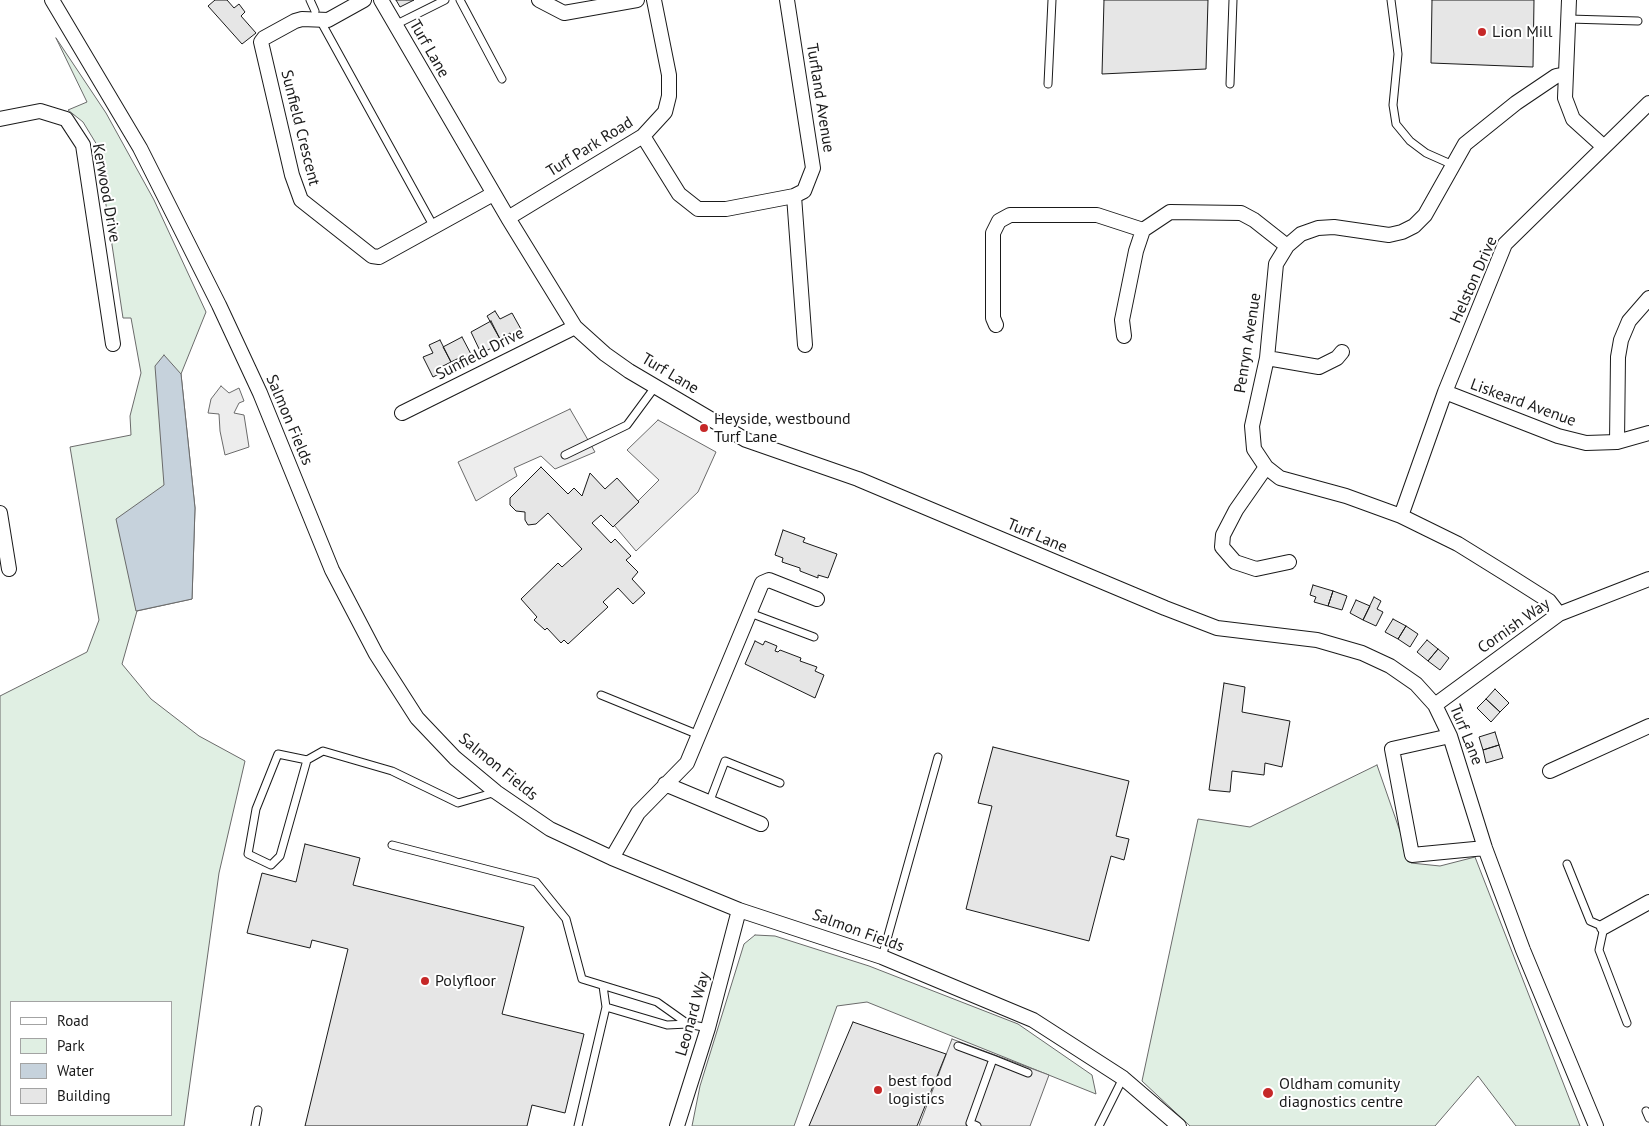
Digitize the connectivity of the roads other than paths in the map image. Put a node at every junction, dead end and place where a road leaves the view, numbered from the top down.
1 (52, 0) edge
2 (310, 0) edge
3 (364, 0) edge
4 (381, 0) edge
5 (445, 0) edge
6 (460, 0) edge
7 (539, 0) edge
8 (637, 0) edge
9 (654, 0) edge
10 (787, 0) edge
11 (1052, 0) edge
12 (1233, 0) edge
13 (1391, 0) edge
14 (1569, 0) edge
15 (317, 15) junction
16 (1569, 19) junction
17 (1638, 21) dead end
18 (394, 26) junction
19 (1566, 74) junction
20 (502, 79) dead end
21 (1048, 84) dead end
22 (1230, 84) dead end
23 (1649, 103) edge
24 (0, 119) edge
25 (644, 136) junction
26 (1604, 147) junction
27 (1453, 165) junction
28 (494, 194) junction
29 (794, 196) junction
30 (508, 218) junction
31 (434, 228) junction
32 (1143, 230) junction
33 (1287, 246) junction
34 (1649, 298) edge
35 (996, 325) dead end
36 (574, 327) junction
37 (1124, 336) dead end
38 (113, 344) dead end
39 (804, 345) dead end
40 (1342, 352) dead end
41 (1267, 358) junction
42 (655, 387) junction
43 (1445, 392) junction
44 (402, 414) dead end
45 (1649, 433) edge
46 (1617, 442) junction
47 (566, 455) dead end
48 (1266, 467) junction
49 (0, 513) edge
50 (1401, 516) junction
51 (1289, 562) dead end
52 (10, 569) dead end
53 (1649, 579) edge
54 (817, 599) dead end
55 (750, 613) junction
56 (1559, 614) junction
57 (814, 637) dead end
58 (601, 695) dead end
59 (1435, 705) junction
60 (1649, 726) edge
61 (700, 735) junction
62 (1450, 736) junction
63 (938, 757) dead end
64 (307, 760) junction
65 (1550, 771) dead end
66 (780, 783) dead end
67 (665, 784) junction
68 (496, 792) junction
69 (709, 802) junction
70 (761, 824) dead end
71 (392, 845) dead end
72 (1485, 848) junction
73 (612, 858) junction
74 (1567, 864) dead end
75 (1649, 902) edge
76 (739, 910) junction
77 (1604, 927) junction
78 (882, 957) junction
79 (604, 986) junction
80 (606, 1006) junction
81 (1627, 1023) dead end
82 (688, 1024) junction
83 (708, 1028) junction
84 (958, 1046) dead end
85 (993, 1060) junction
86 (1028, 1073) dead end
87 (1123, 1078) junction
88 (258, 1110) dead end
89 (255, 1126) edge
90 (578, 1126) edge
91 (677, 1126) edge
92 (977, 1126) edge
93 (1098, 1126) edge
94 (1179, 1126) edge
95 (1596, 1126) edge

1 - 68 street, Salmon Fields
2 - 15 lane
3 - 15 street, Sunfield Crescent
4 - 18 street, Turf Lane
5 - 18 lane
6 - 20 lane
7 - 8 street
9 - 25 street, Turf Park Road
10 - 29 street, Turfland Avenue
11 - 21 lane
12 - 22 lane
13 - 27 lane
14 - 16 street
15 - 31 lane
15 - 31 street, Sunfield Crescent
16 - 17 lane
16 - 19 street
18 - 28 street, Turf Lane
19 - 26 street
19 - 27 street, Penryn Avenue
23 - 26 street, Helston Drive
24 - 38 street, Kerwood Drive
25 - 29 street
25 - 30 street, Turf Park Road
26 - 43 street, Helston Drive
27 - 33 street, Penryn Avenue
28 - 30 street, Turf Lane
28 - 31 street, Sunfield Crescent
29 - 39 street
30 - 36 street, Turf Lane
32 - 33 street
32 - 35 street
32 - 37 street
33 - 41 street, Penryn Avenue
34 - 46 street
36 - 42 street, Turf Lane
36 - 44 street, Sunfield Drive
40 - 41 street
41 - 48 street, Penryn Avenue
42 - 47 lane
42 - 59 street, Turf Lane
43 - 46 street, Liskeard Avenue
43 - 50 street, Helston Drive
45 - 46 street, Liskeard Avenue
48 - 50 street, Penryn Avenue
48 - 51 street
49 - 52 street
50 - 56 street, Penryn Avenue
53 - 56 street, Cornish Way
54 - 55 street
55 - 57 lane
55 - 61 street
56 - 59 street, Cornish Way
58 - 61 lane
59 - 62 street, Turf Lane
60 - 65 street
61 - 67 street
62 - 72 street, Turf Lane
62 - 72 street
63 - 78 lane
64 - 64 lane
64 - 68 lane
66 - 69 lane
67 - 69 street
67 - 73 street
68 - 73 street, Salmon Fields
69 - 70 street
71 - 79 lane
72 - 95 street, Turf Lane
73 - 76 street, Salmon Fields
74 - 77 lane
75 - 77 street
76 - 78 street, Salmon Fields
76 - 83 street, Leonard Way
77 - 81 lane
78 - 87 street, Salmon Fields
79 - 80 lane
79 - 82 lane
80 - 82 lane
80 - 90 lane
82 - 83 lane
83 - 91 street, Leonard Way
84 - 85 lane
85 - 86 lane
85 - 92 lane
87 - 93 lane
87 - 94 street, Salmon Fields
88 - 89 lane

